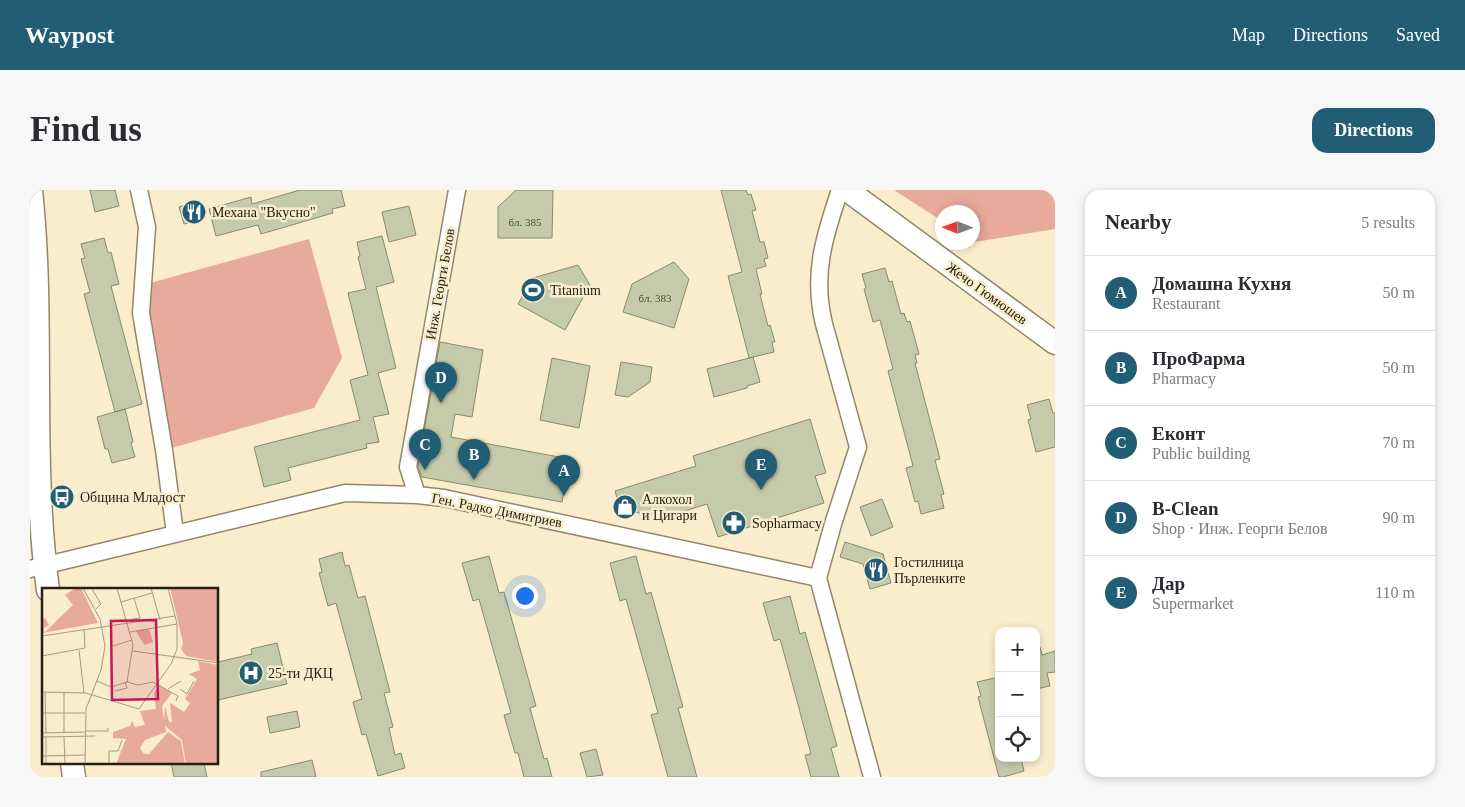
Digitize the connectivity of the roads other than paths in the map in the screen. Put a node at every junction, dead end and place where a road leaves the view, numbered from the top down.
1 (31, 190) edge
2 (139, 190) edge
3 (457, 190) edge
4 (840, 190) edge
5 (847, 190) edge
6 (1055, 343) edge
7 (416, 495) junction
8 (175, 534) junction
9 (37, 567) edge
10 (818, 578) junction
11 (47, 588) edge
12 (72, 764) edge
13 (74, 777) edge
14 (872, 777) edge

1 - 9 street
2 - 8 street
3 - 7 street, Инж. Георги Белов
4 - 10 street
5 - 6 street, Жечо Гюмюшев
7 - 8 street, Ген. Радко Димитриев
7 - 10 street, Ген. Радко Димитриев
8 - 9 street, Ген. Радко Димитриев
9 - 11 street
10 - 14 street
12 - 13 street

